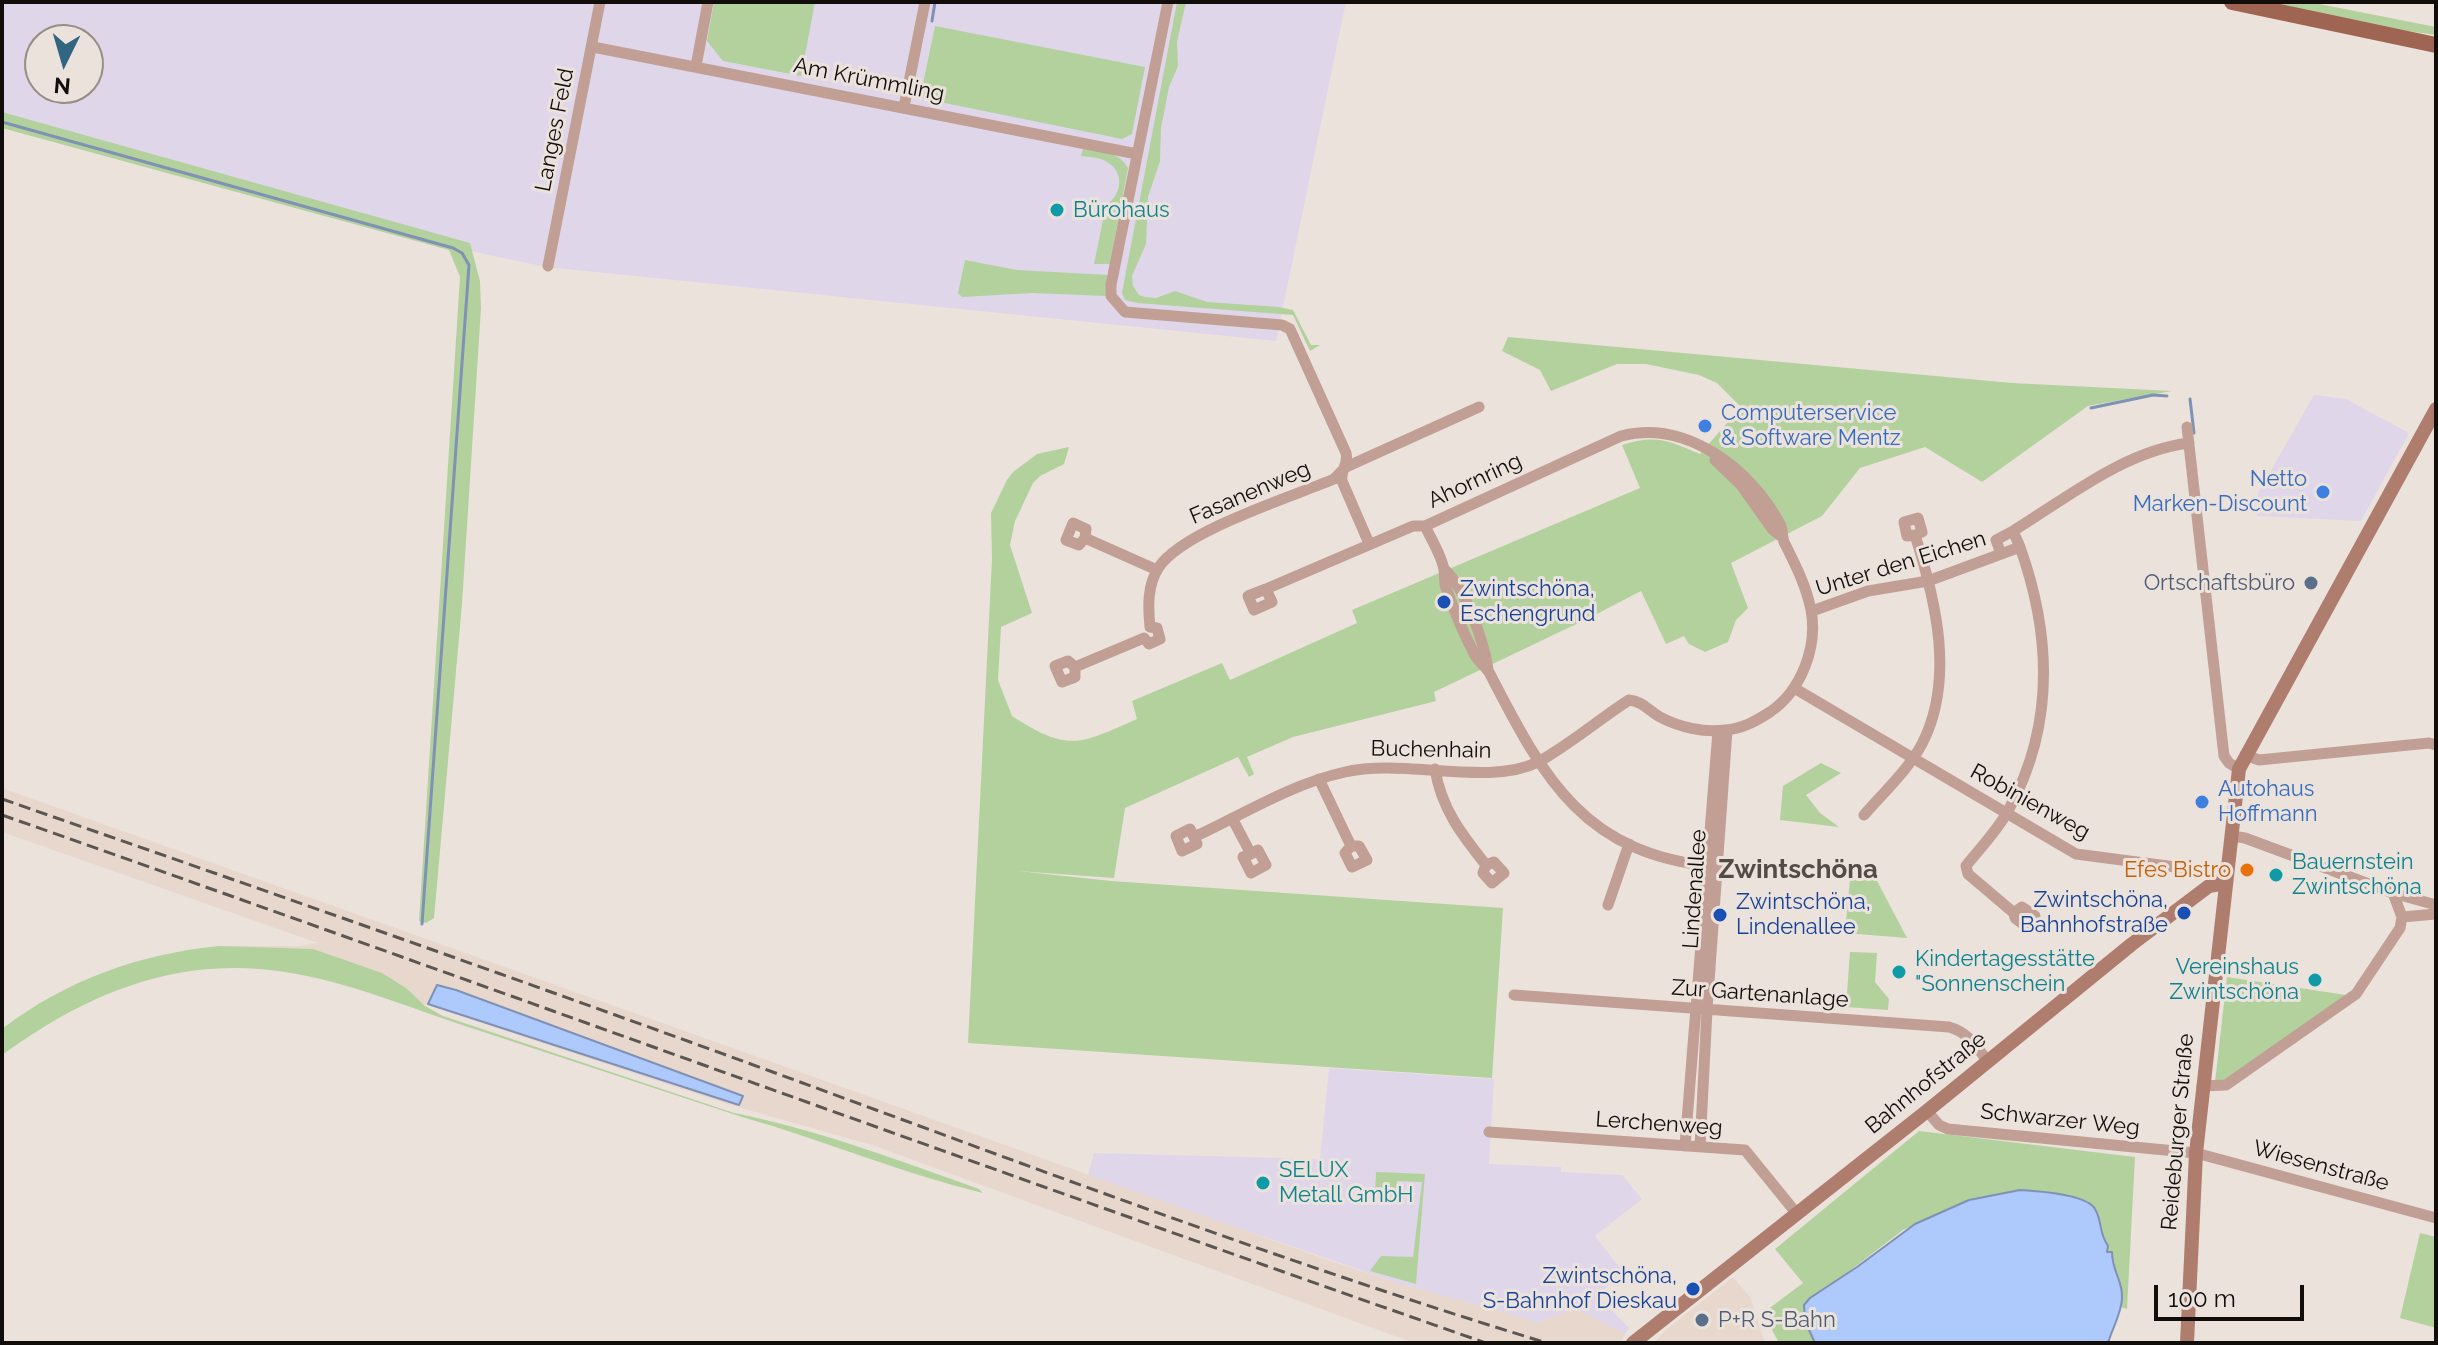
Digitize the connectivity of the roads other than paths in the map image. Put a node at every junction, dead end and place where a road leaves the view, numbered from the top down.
1 (600, 2) edge
2 (708, 2) edge
3 (925, 2) edge
4 (1168, 2) edge
5 (2232, 2) edge
6 (2436, 45) edge
7 (593, 47) junction
8 (696, 66) junction
9 (904, 107) junction
10 (1137, 154) junction
11 (548, 266) dead end
12 (1479, 407) dead end
13 (2436, 409) edge
14 (2187, 427) dead end
15 (2189, 443) junction
16 (1343, 469) junction
17 (1425, 526) junction
18 (2013, 531) junction
19 (1915, 535) dead end
20 (1085, 538) dead end
21 (1372, 543) junction
22 (2020, 547) junction
23 (2001, 554) junction
24 (1157, 570) junction
25 (1928, 581) junction
26 (1266, 589) dead end
27 (1812, 611) junction
28 (1147, 633) junction
29 (1160, 639) dead end
30 (1075, 667) dead end
31 (1794, 688) junction
32 (1723, 730) junction
33 (2436, 745) edge
34 (1913, 759) junction
35 (1537, 762) junction
36 (2242, 762) junction
37 (1435, 769) junction
38 (1319, 779) junction
39 (2007, 813) junction
40 (1864, 815) dead end
41 (1232, 818) junction
42 (2232, 836) junction
43 (1194, 837) dead end
44 (1629, 844) junction
45 (1351, 846) dead end
46 (1251, 854) dead end
47 (1486, 865) dead end
48 (1713, 866) junction
49 (2227, 881) junction
50 (2393, 893) junction
51 (1608, 905) dead end
52 (2436, 905) edge
53 (2014, 913) dead end
54 (2436, 914) edge
55 (2402, 917) junction
56 (1514, 995) dead end
57 (1702, 1010) junction
58 (1988, 1062) junction
59 (2202, 1086) junction
60 (1927, 1111) junction
61 (1489, 1132) dead end
62 (1685, 1146) junction
63 (1700, 1147) junction
64 (2196, 1153) junction
65 (1797, 1214) junction
66 (2436, 1218) edge
67 (1656, 1325) junction
68 (1633, 1343) edge
69 (1641, 1343) edge
70 (2187, 1343) edge

1 - 7 street, Langes Feld
2 - 8 street
3 - 9 street
4 - 10 street
5 - 6 main road
7 - 8 street, Am Krümmling
7 - 11 street, Langes Feld
8 - 9 street, Am Krümmling
9 - 10 street, Am Krümmling
10 - 16 street
12 - 16 street, Fasanenweg
13 - 36 main road
14 - 15 street
15 - 18 street, Unter den Eichen
15 - 36 street
16 - 21 street
16 - 24 street, Fasanenweg
17 - 21 street, Ahornring
17 - 27 street, Ahornring
17 - 35 street
18 - 22 street, Unter den Eichen
18 - 23 street, Unter den Eichen
19 - 25 street
20 - 24 street
21 - 26 street, Ahornring
22 - 23 street, Unter den Eichen
22 - 39 street
23 - 25 street, Unter den Eichen
24 - 28 street
25 - 27 street, Unter den Eichen
25 - 34 street
27 - 31 street, Ahornring
28 - 29 street
28 - 30 street
31 - 32 street, Ahornring
31 - 34 street, Robinienweg
32 - 35 street
32 - 48 street, Lindenallee
33 - 36 street
34 - 39 street, Robinienweg
34 - 40 street
35 - 37 street, Buchenhain
35 - 44 street
36 - 42 main road, Reideburger Straße
37 - 38 street, Buchenhain
37 - 47 street
38 - 41 street, Buchenhain
38 - 45 street
39 - 49 street, Robinienweg
39 - 53 street
41 - 43 street, Buchenhain
41 - 46 street
42 - 49 main road, Reideburger Straße
42 - 50 street
44 - 48 street
44 - 51 street
48 - 57 street, Lindenallee
49 - 58 main road, Bahnhofstraße
49 - 59 main road, Reideburger Straße
50 - 52 street
50 - 55 street
54 - 55 street
55 - 59 street
56 - 57 street, Zur Gartenanlage
57 - 58 street, Zur Gartenanlage
57 - 62 street, Lindenallee
57 - 63 street, Lindenallee
58 - 60 main road, Bahnhofstraße
59 - 64 main road, Reideburger Straße
60 - 64 street, Schwarzer Weg
60 - 65 main road, Bahnhofstraße
61 - 62 street, Lerchenweg
62 - 63 street, Lerchenweg
63 - 65 street, Lerchenweg
64 - 66 street, Wiesenstraße
64 - 70 main road, Reideburger Straße
65 - 67 main road, Bahnhofstraße
67 - 68 main road, Bahnhofstraße
67 - 69 main road, Bahnhofstraße

